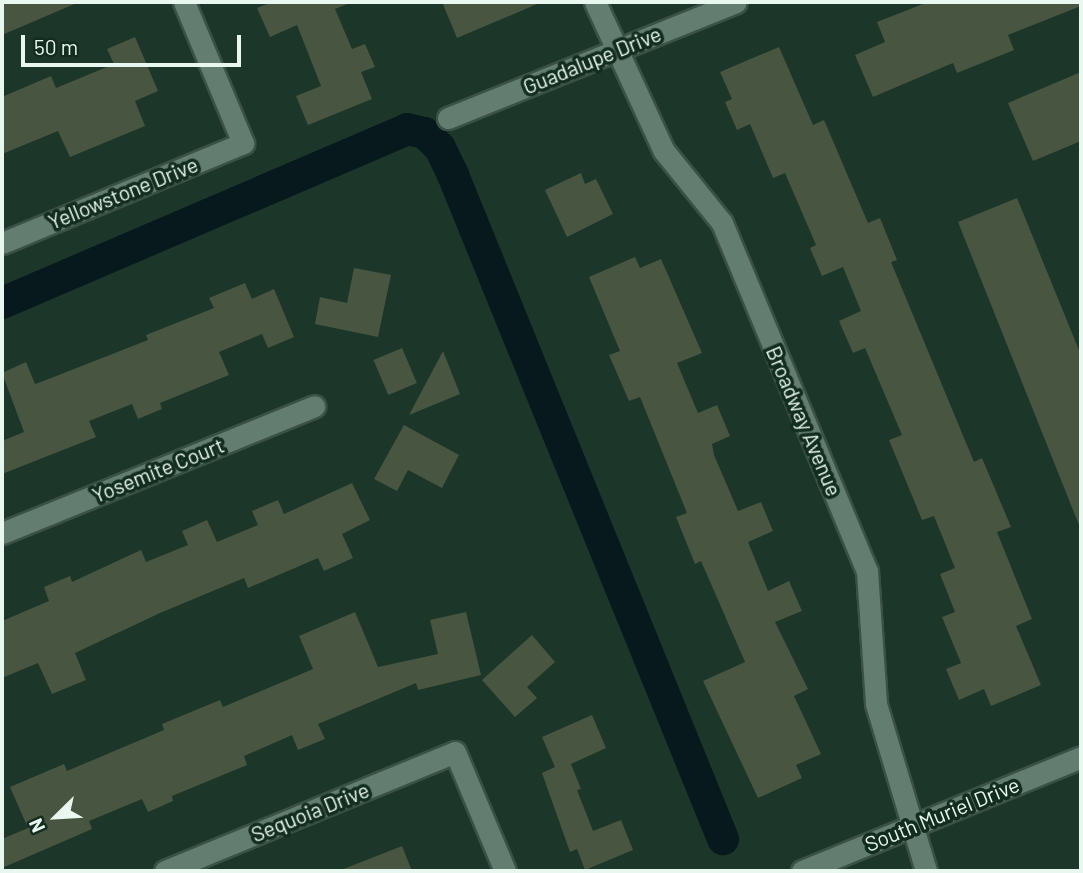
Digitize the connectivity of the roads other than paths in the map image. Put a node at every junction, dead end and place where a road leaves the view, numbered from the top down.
1 (184, 2) edge
2 (595, 2) edge
3 (736, 2) edge
4 (615, 51) junction
5 (448, 118) dead end
6 (2, 243) edge
7 (314, 406) dead end
8 (2, 533) edge
9 (1081, 757) edge
10 (911, 826) junction
11 (165, 871) edge
12 (505, 871) edge
13 (802, 871) edge
14 (926, 871) edge

1 - 6 street, Yellowstone Drive
2 - 4 street, Broadway Avenue
3 - 4 street, Guadalupe Drive
4 - 5 street, Guadalupe Drive
4 - 10 street, Broadway Avenue
7 - 8 street, Yosemite Court
9 - 10 street, South Muriel Drive
10 - 13 street, South Muriel Drive
10 - 14 street, Broadway Avenue
11 - 12 street, Sequoia Drive

